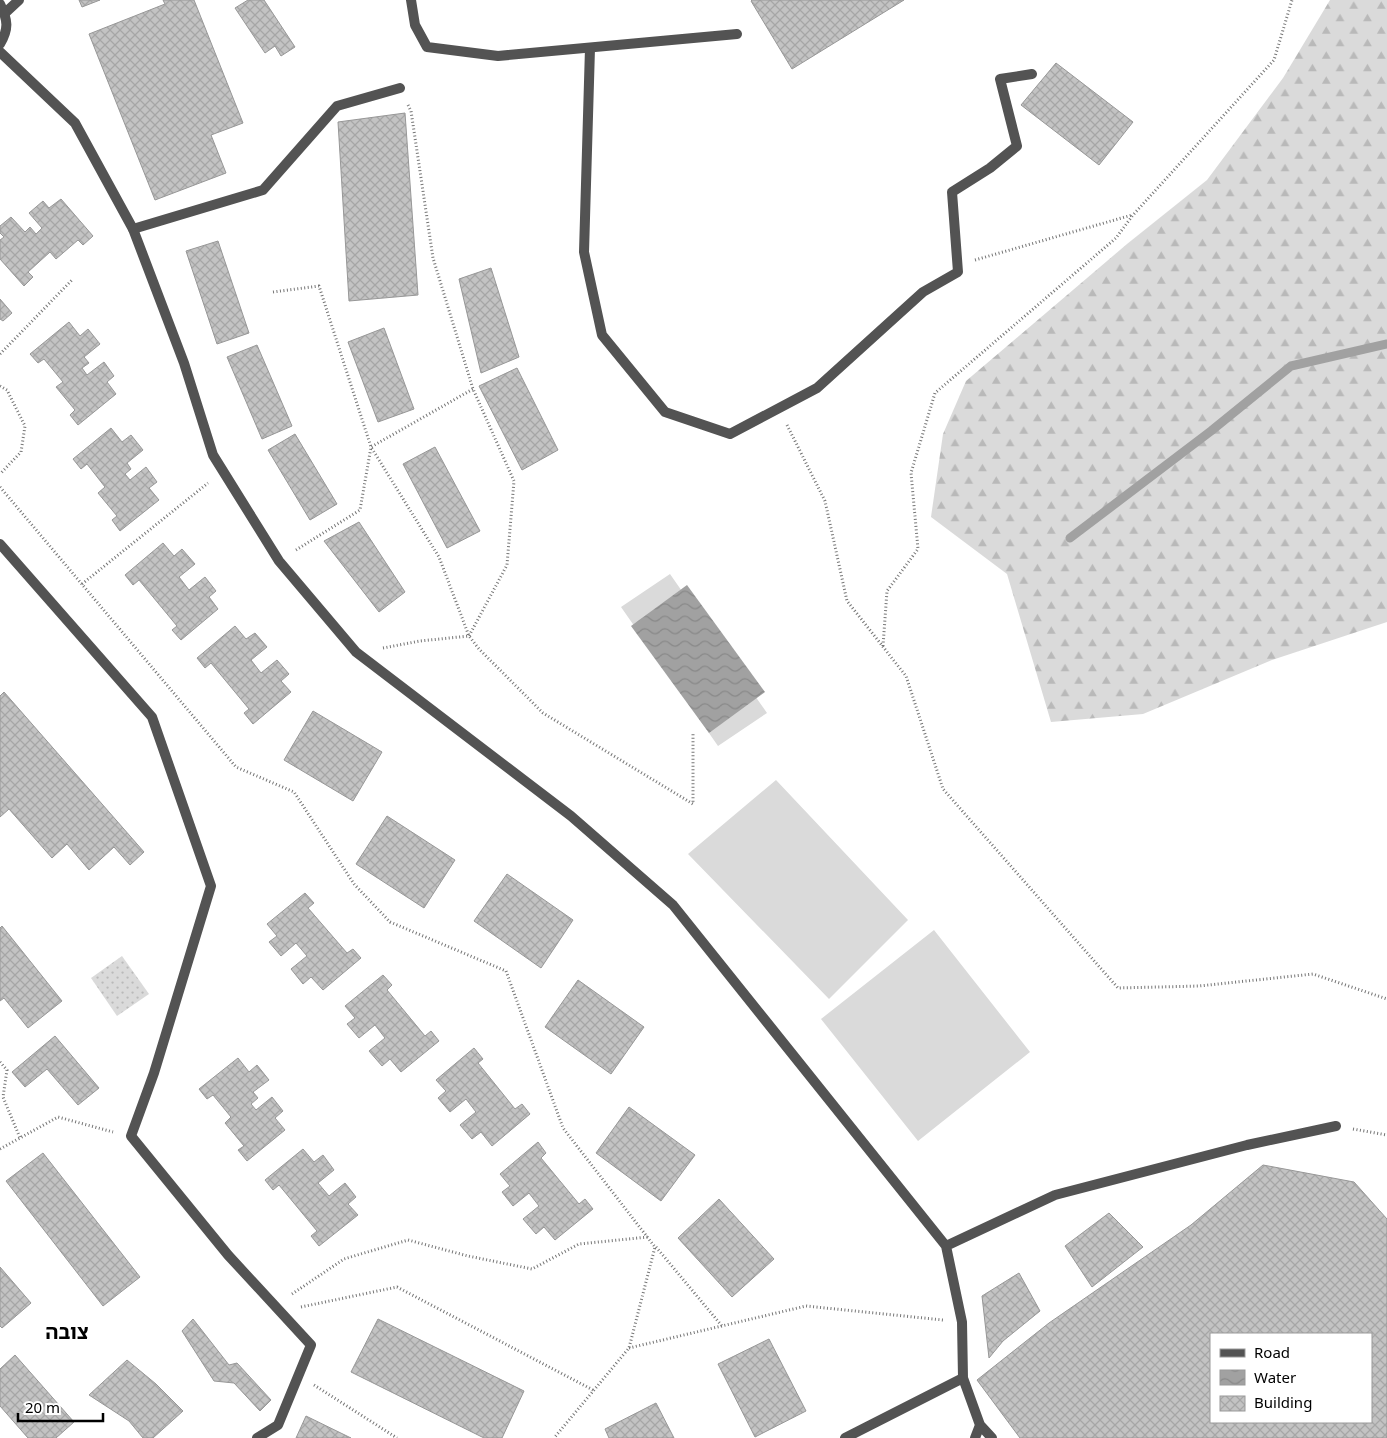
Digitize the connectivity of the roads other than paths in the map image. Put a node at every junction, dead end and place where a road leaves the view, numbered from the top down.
1 (19, 0) edge
2 (412, 0) edge
3 (2, 8) edge
4 (737, 34) dead end
5 (0, 44) edge
6 (590, 48) junction
7 (0, 52) edge
8 (1032, 74) dead end
9 (400, 88) road end
10 (133, 230) junction
11 (0, 544) edge
12 (1336, 1126) road end
13 (946, 1246) junction
14 (963, 1378) junction
15 (980, 1425) junction
16 (257, 1438) edge
17 (845, 1438) edge
18 (975, 1438) edge
19 (992, 1438) edge

1 - 3 street
2 - 6 street
3 - 5 street
4 - 6 street
6 - 8 street
7 - 10 street
9 - 10 street
10 - 13 street
11 - 16 street
12 - 13 street
13 - 14 street
14 - 15 street
14 - 17 street
15 - 18 street
15 - 19 street

